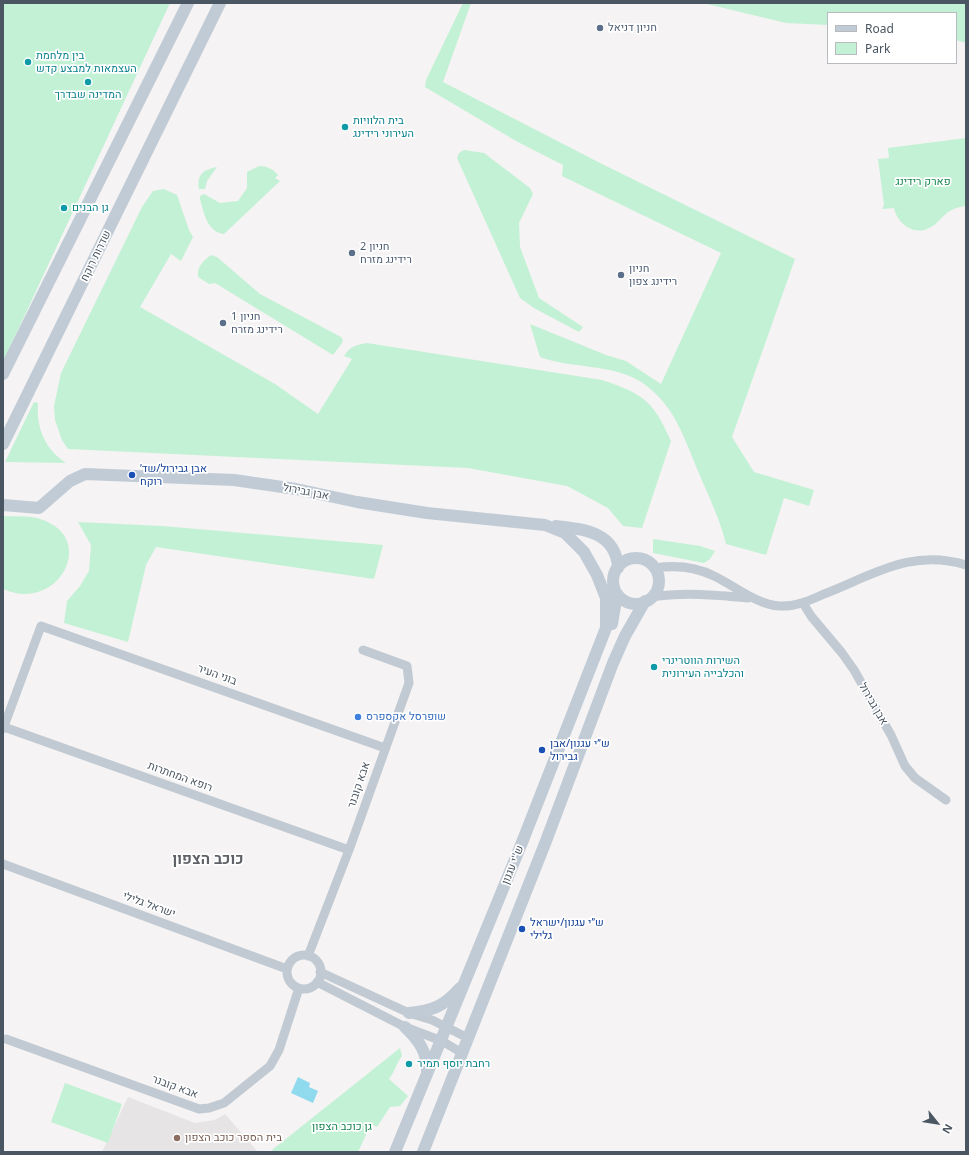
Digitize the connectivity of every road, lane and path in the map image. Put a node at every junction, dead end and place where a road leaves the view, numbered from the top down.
1 (188, 3) edge
2 (220, 3) edge
3 (3, 374) edge
4 (3, 444) edge
5 (3, 505) edge
6 (545, 525) junction
7 (966, 565) edge
8 (618, 568) junction
9 (655, 568) junction
10 (597, 575) joint
11 (617, 594) junction
12 (752, 598) junction
13 (649, 599) junction
14 (803, 603) junction
15 (363, 650) dead end
16 (3, 728) edge
17 (563, 735) junction
18 (385, 748) junction
19 (946, 800) dead end
20 (349, 850) junction
21 (3, 864) edge
22 (308, 956) junction
23 (287, 969) junction
24 (320, 972) junction
25 (317, 982) junction
26 (464, 985) junction
27 (299, 988) junction
28 (409, 1013) junction
29 (405, 1027) junction
30 (447, 1028) junction
31 (468, 1038) junction
32 (6, 1039) dead end
33 (442, 1041) junction
34 (462, 1053) junction
35 (426, 1078) junction
36 (395, 1152) edge
37 (423, 1152) edge

1 - 3 main road
2 - 4 main road, שדרות רוקח
5 - 6 main road, אבן גבירול
6 - 8 main road
6 - 10 main road, אבן גבירול
7 - 14 street
8 - 9 main road
8 - 11 main road
9 - 12 street
9 - 13 main road
10 - 17 main road, ש''י עגנון
11 - 13 main road
11 - 17 main road
12 - 13 street
12 - 14 street
13 - 31 main road, ש''י עגנון
14 - 19 street, אבן גבירול
15 - 18 street, אבא קובנר
16 - 18 street, בוני העיר
16 - 20 street, רופא המחתרות
17 - 26 main road, ש''י עגנון
18 - 20 street, אבא קובנר
20 - 22 street, אבא קובנר
21 - 23 street, ישראל גלילי
22 - 23 street
22 - 24 street
23 - 27 street
24 - 25 street
24 - 28 street
25 - 27 street
25 - 29 street
26 - 28 main road
26 - 30 main road, ש''י עגנון
27 - 32 street, אבא קובנר
28 - 30 street
29 - 33 street
29 - 35 main road
30 - 31 street
30 - 33 main road, ש''י עגנון
31 - 34 main road, ש''י עגנון
33 - 34 street
33 - 35 main road, ש''י עגנון
34 - 37 main road, ש''י עגנון
35 - 36 main road, ש''י עגנון

